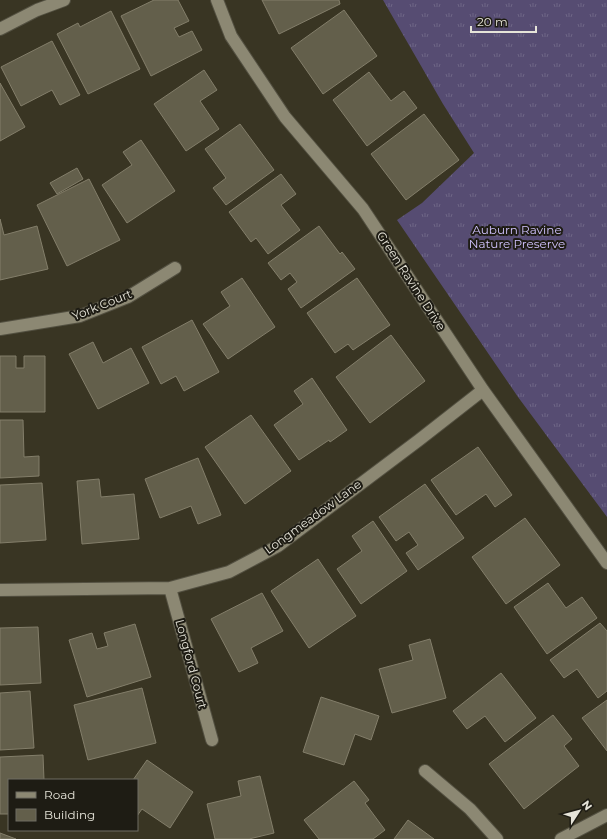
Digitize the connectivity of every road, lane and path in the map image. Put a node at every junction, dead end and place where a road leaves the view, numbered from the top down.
1 (64, 0) edge
2 (217, 0) edge
3 (0, 29) edge
4 (175, 268) dead end
5 (0, 329) edge
6 (483, 390) junction
7 (607, 563) edge
8 (170, 588) junction
9 (0, 590) edge
10 (212, 740) dead end
11 (425, 771) dead end
12 (607, 815) edge
13 (497, 839) edge
14 (561, 839) edge

1 - 3 street
2 - 6 street, Green Ravine Drive
4 - 5 street, York Court
6 - 7 street, Green Ravine Drive
6 - 8 street, Longmeadow Lane
8 - 9 street, Longmeadow Lane
8 - 10 street, Longford Court
11 - 13 street
12 - 14 street

